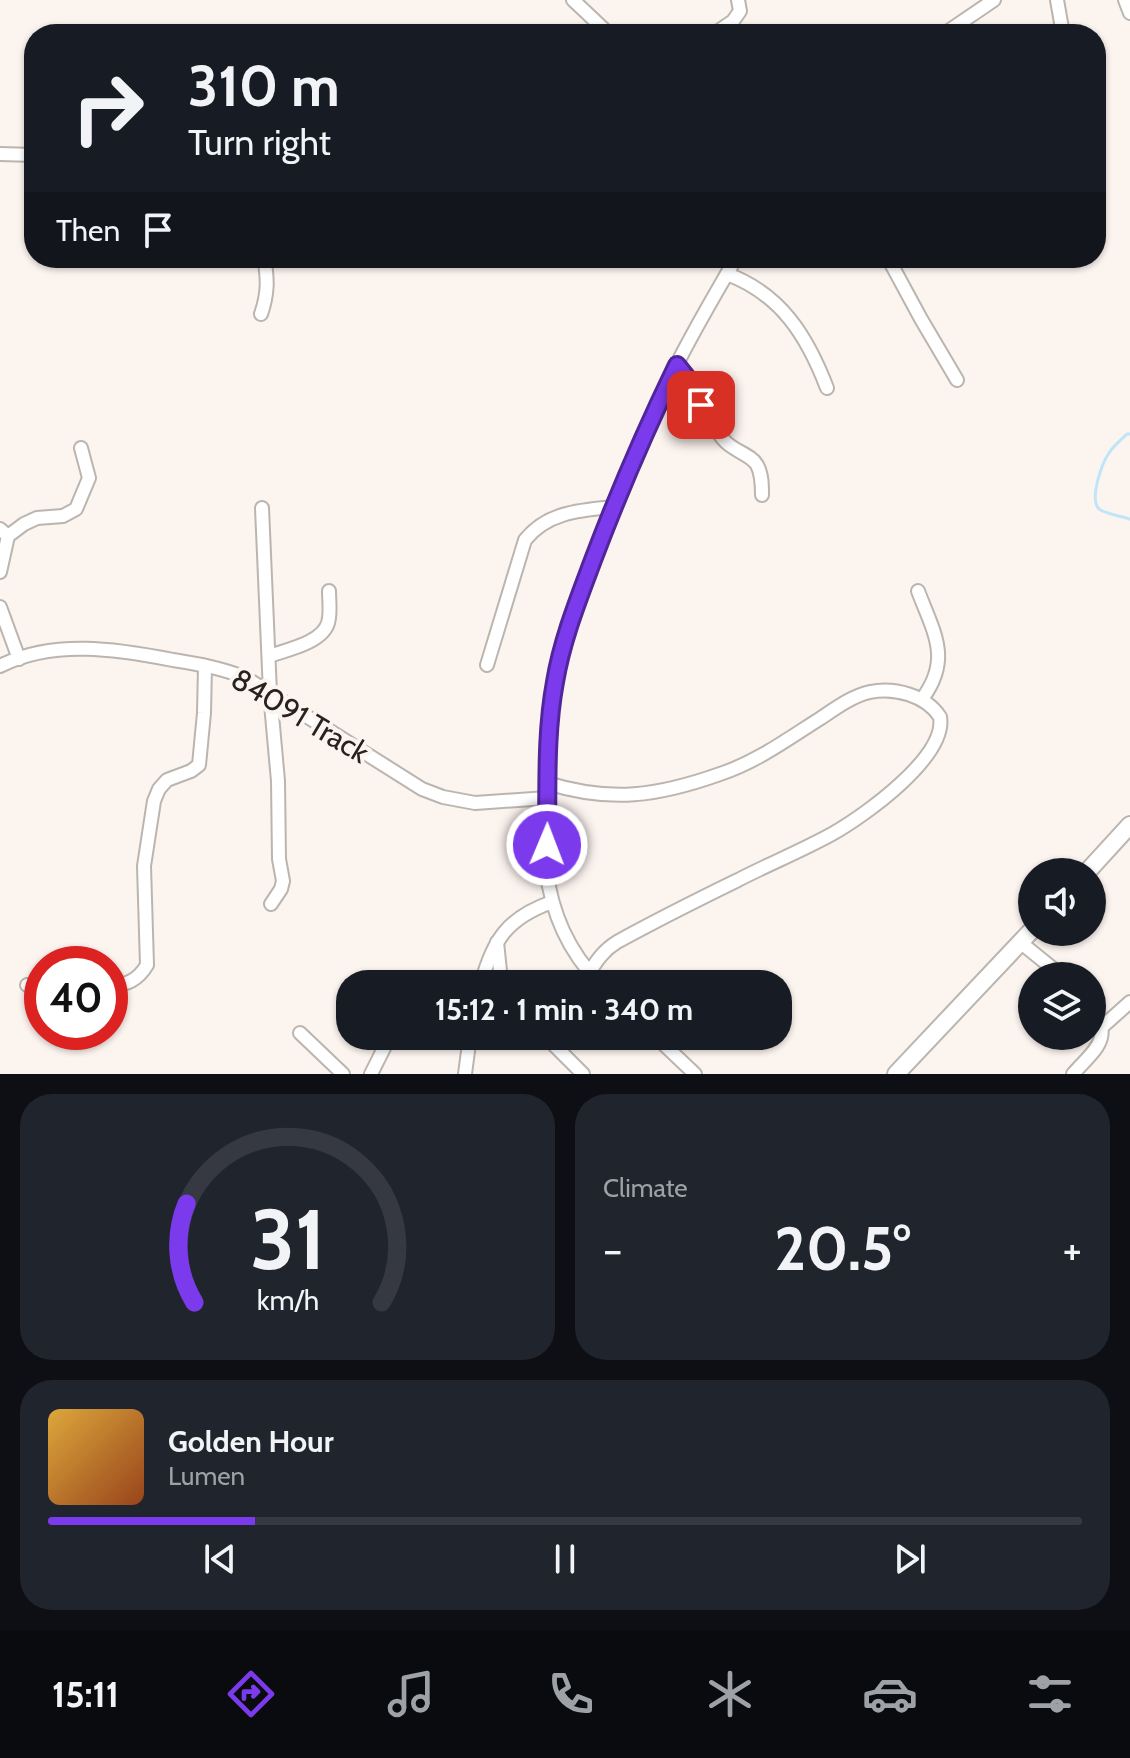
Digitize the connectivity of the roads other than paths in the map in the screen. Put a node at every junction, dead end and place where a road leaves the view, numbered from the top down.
1 (573, 0) edge
2 (738, 0) edge
3 (994, 0) edge
4 (1057, 0) edge
5 (1125, 0) edge
6 (1130, 13) edge
7 (598, 24) edge
8 (727, 24) edge
9 (959, 24) edge
10 (1061, 24) edge
11 (0, 154) edge
12 (24, 155) edge
13 (266, 268) edge
14 (730, 268) edge
15 (893, 268) edge
16 (727, 274) junction
17 (261, 314) dead end
18 (677, 365) junction
19 (957, 380) dead end
20 (827, 388) dead end
21 (81, 448) dead end
22 (762, 495) dead end
23 (613, 507) junction
24 (262, 508) dead end
25 (4, 532) edge
26 (0, 572) edge
27 (329, 591) dead end
28 (918, 591) dead end
29 (0, 607) edge
30 (269, 656) junction
31 (19, 659) junction
32 (487, 665) dead end
33 (0, 666) edge
34 (205, 666) junction
35 (270, 693) junction
36 (922, 699) junction
37 (547, 783) junction
38 (547, 798) junction
39 (1130, 825) edge
40 (1100, 858) edge
41 (552, 902) junction
42 (271, 904) dead end
43 (500, 937) junction
44 (1018, 944) edge
45 (1035, 946) edge
46 (1049, 962) edge
47 (485, 970) edge
48 (500, 970) edge
49 (587, 970) edge
50 (591, 970) edge
51 (128, 983) edge
52 (1130, 1002) edge
53 (1106, 1023) edge
54 (300, 1033) dead end
55 (383, 1050) edge
56 (468, 1050) edge
57 (559, 1050) edge
58 (670, 1050) edge
59 (1093, 1050) edge
60 (343, 1074) edge
61 (371, 1074) edge
62 (465, 1074) edge
63 (583, 1074) edge
64 (695, 1074) edge
65 (896, 1074) edge
66 (1073, 1074) edge

1 - 7 street
2 - 8 street
3 - 9 street
4 - 10 street
5 - 6 street
11 - 12 street
13 - 17 street
14 - 16 street
15 - 19 street
16 - 18 street
16 - 20 street
18 - 22 street
18 - 23 street
21 - 25 street
23 - 32 street
23 - 37 street
24 - 30 street
25 - 26 street
27 - 30 street
28 - 36 street
29 - 31 street
30 - 35 street
31 - 33 street, 84091 Track
31 - 34 street, 84091 Track
34 - 35 street, 84091 Track
34 - 51 street
35 - 38 street, 84091 Track
35 - 42 street
36 - 37 street
36 - 50 street
37 - 38 street
38 - 41 street
39 - 40 main road
41 - 43 street
41 - 49 street
43 - 47 street
43 - 48 street
44 - 65 main road
45 - 46 street
52 - 53 street
54 - 60 street
55 - 61 street
56 - 62 street
57 - 63 street
58 - 64 street
59 - 66 street

